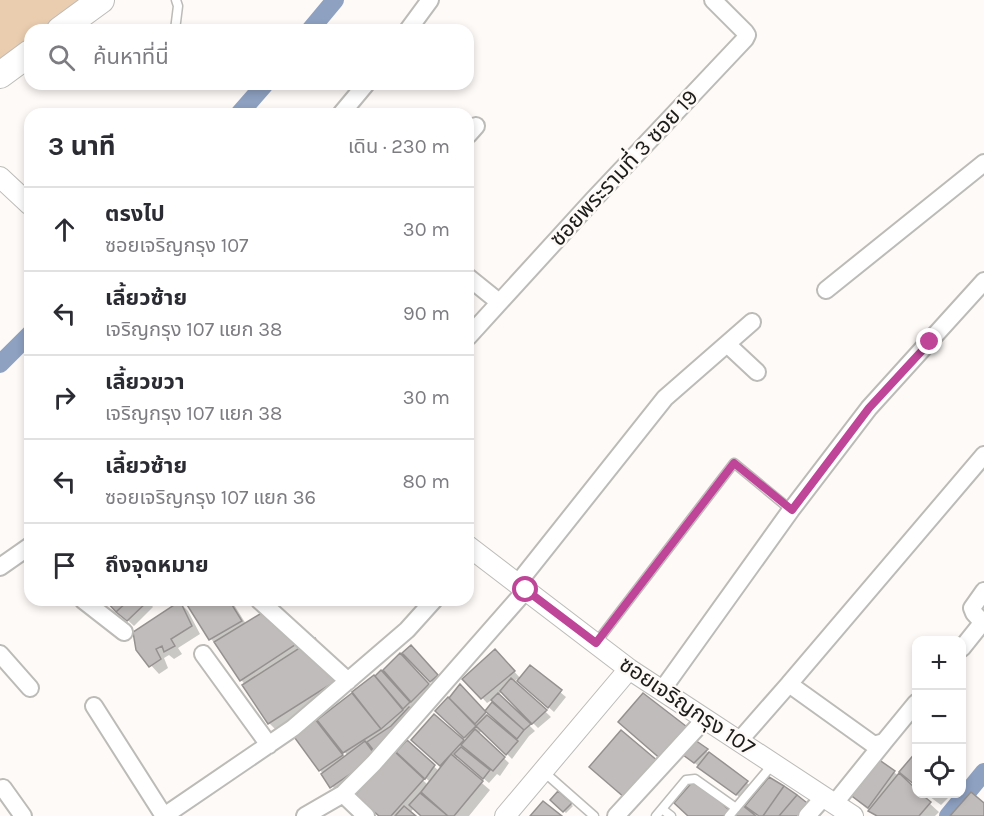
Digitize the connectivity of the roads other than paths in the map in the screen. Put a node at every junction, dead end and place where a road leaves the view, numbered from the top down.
1 (101, 0) edge
2 (176, 0) edge
3 (430, 0) edge
4 (713, 0) edge
5 (68, 24) edge
6 (176, 24) edge
7 (412, 24) edge
8 (24, 57) edge
9 (0, 75) edge
10 (361, 90) edge
11 (346, 108) edge
12 (984, 163) edge
13 (3, 186) edge
14 (24, 201) edge
15 (984, 281) edge
16 (474, 282) edge
17 (826, 290) dead end
18 (499, 302) junction
19 (752, 322) dead end
20 (474, 330) edge
21 (727, 344) junction
22 (757, 372) dead end
23 (984, 455) edge
24 (792, 510) junction
25 (24, 554) edge
26 (474, 556) edge
27 (0, 567) edge
28 (522, 587) junction
29 (984, 591) edge
30 (91, 606) edge
31 (266, 606) edge
32 (428, 606) edge
33 (983, 624) edge
34 (124, 632) dead end
35 (596, 643) junction
36 (966, 643) edge
37 (0, 654) edge
38 (203, 654) dead end
39 (629, 669) junction
40 (348, 681) junction
41 (789, 684) junction
42 (30, 688) dead end
43 (662, 690) junction
44 (94, 706) dead end
45 (912, 708) edge
46 (705, 719) junction
47 (739, 741) junction
48 (884, 742) junction
49 (269, 746) junction
50 (773, 763) junction
51 (544, 772) junction
52 (3, 788) dead end
53 (343, 794) junction
54 (829, 800) junction
55 (736, 808) junction
56 (659, 812) edge
57 (23, 816) edge
58 (164, 816) edge
59 (305, 816) edge
60 (366, 816) edge
61 (505, 816) edge
62 (594, 816) edge
63 (616, 816) edge
64 (671, 816) edge
65 (729, 816) edge
66 (807, 816) edge
67 (853, 816) edge

1 - 5 main road
2 - 6 lane
3 - 7 street
4 - 18 street, ซอยพระรามที่ 3 ซอย 19
8 - 9 main road
10 - 11 street
12 - 17 street
13 - 14 street
15 - 24 street
16 - 18 street
18 - 20 street, ซอยพระรามที่ 3 ซอย 19
19 - 21 street
21 - 22 street
21 - 28 street
23 - 41 street
24 - 35 lane
24 - 43 street
25 - 27 street
26 - 28 street, ซอยเจริญกรุง 107
28 - 35 street, ซอยเจริญกรุง 107
28 - 53 street
29 - 33 street
30 - 34 street
31 - 40 street
32 - 40 street
33 - 36 street
35 - 39 street, ซอยเจริญกรุง 107
37 - 42 street
38 - 49 street
39 - 43 street, ซอยเจริญกรุง 107
39 - 51 street
40 - 49 street
41 - 47 street
41 - 48 street
43 - 46 street, ซอยเจริญกรุง 107
44 - 58 street
45 - 48 street
46 - 47 street, ซอยเจริญกรุง 107
46 - 63 street
47 - 50 street, ซอยเจริญกรุง 107
48 - 54 street
49 - 58 street
50 - 54 street, ซอยเจริญกรุง 107
50 - 55 lane
51 - 61 street
51 - 62 lane
52 - 57 street
53 - 59 street
53 - 60 street
54 - 66 street
54 - 67 street, ซอยเจริญกรุง 107
55 - 56 lane
55 - 65 lane
56 - 64 lane

